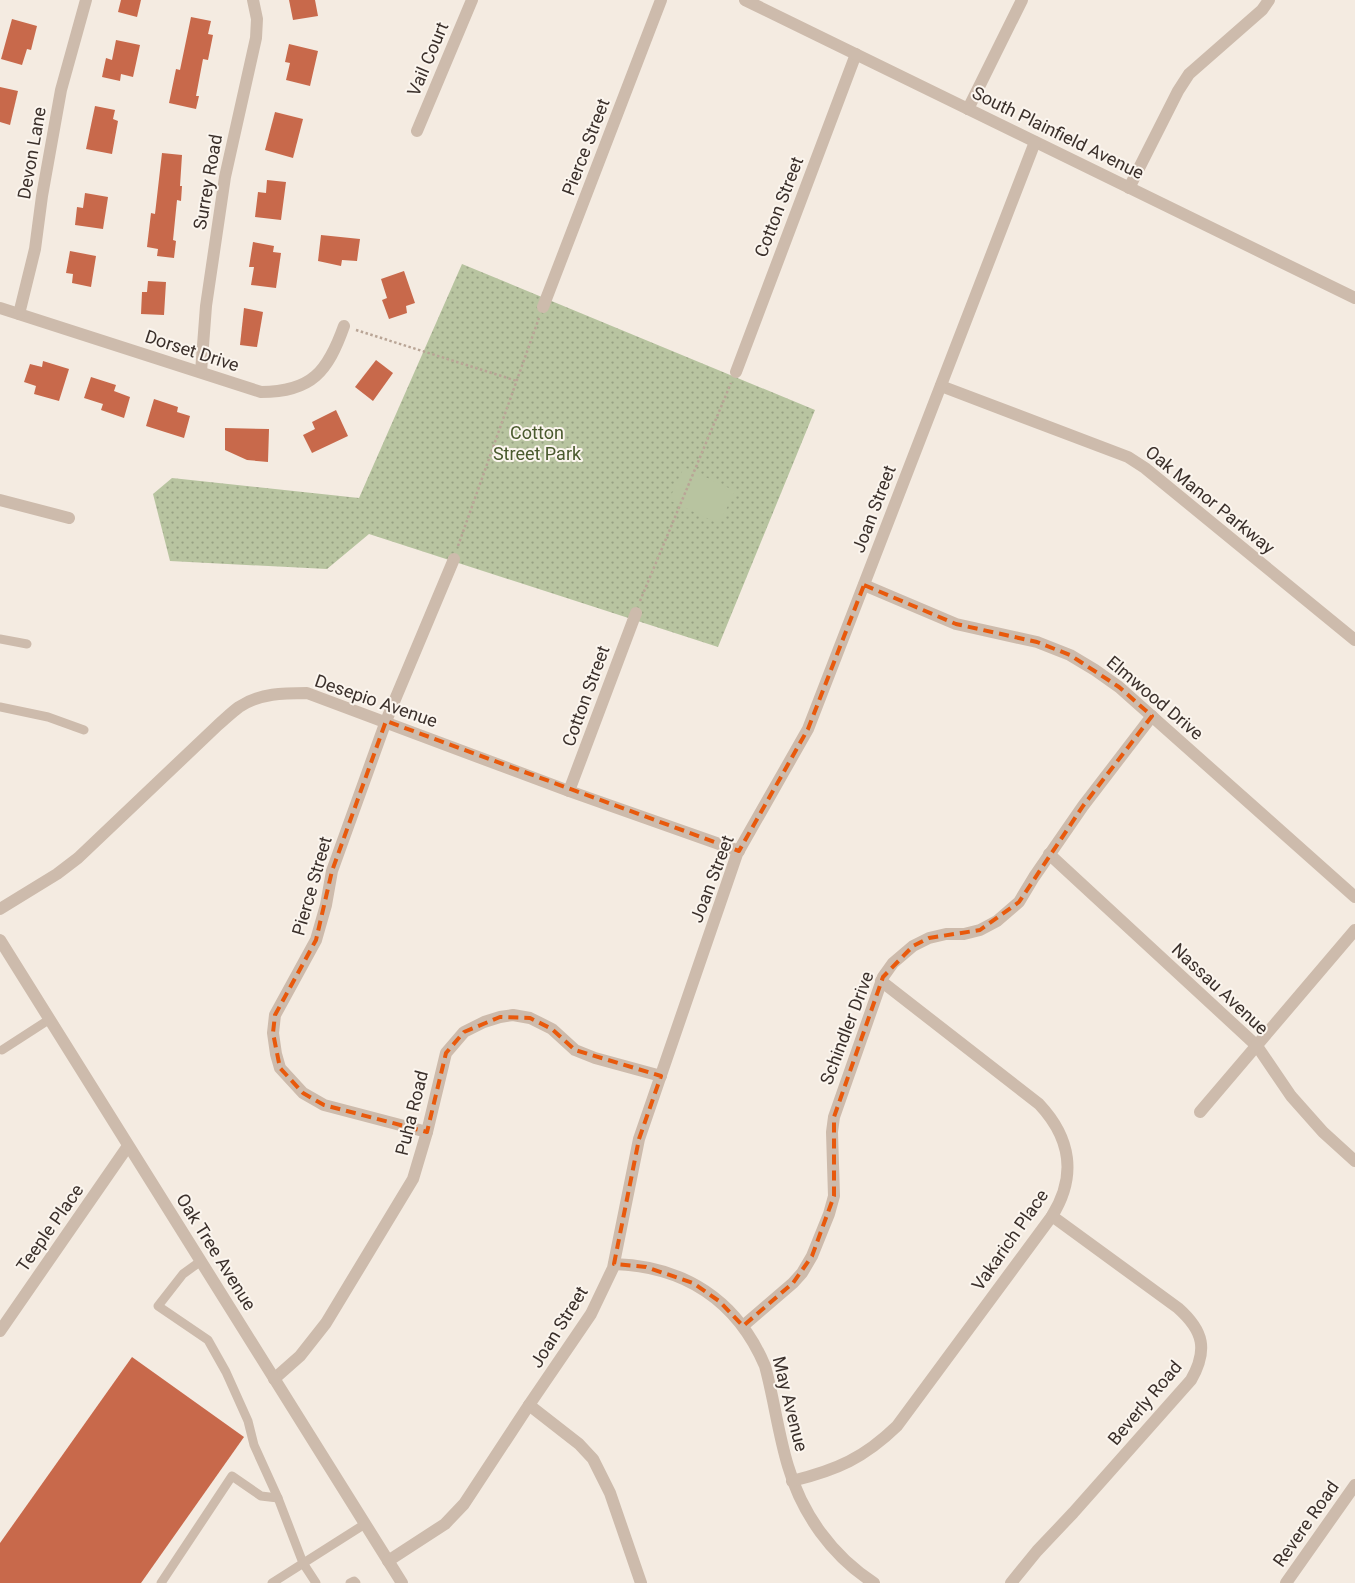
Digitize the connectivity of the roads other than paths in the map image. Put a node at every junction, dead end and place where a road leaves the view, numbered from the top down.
1 (86, 0) edge
2 (253, 0) edge
3 (472, 0) edge
4 (661, 0) edge
5 (745, 0) edge
6 (1022, 0) edge
7 (1269, 0) edge
8 (856, 54) junction
9 (968, 109) junction
10 (417, 132) dead end
11 (1036, 142) junction
12 (1129, 188) junction
13 (1355, 298) edge
14 (543, 307) road end
15 (0, 308) edge
16 (18, 314) junction
17 (344, 326) road end
18 (201, 372) junction
19 (736, 372) road end
20 (941, 386) junction
21 (0, 500) edge
22 (69, 518) dead end
23 (454, 559) road end
24 (864, 585) junction
25 (636, 613) road end
26 (0, 639) edge
27 (1355, 640) edge
28 (27, 644) dead end
29 (0, 707) edge
30 (1152, 716) junction
31 (386, 722) junction
32 (84, 730) dead end
33 (569, 791) junction
34 (739, 851) junction
35 (1050, 854) junction
36 (1355, 897) edge
37 (0, 910) edge
38 (1355, 930) edge
39 (0, 940) edge
40 (881, 981) junction
41 (50, 1019) junction
42 (1257, 1046) junction
43 (2, 1050) dead end
44 (661, 1076) junction
45 (1200, 1112) dead end
46 (427, 1132) junction
47 (128, 1146) junction
48 (1355, 1160) edge
49 (1052, 1216) junction
50 (201, 1261) junction
51 (614, 1264) junction
52 (743, 1326) junction
53 (0, 1331) edge
54 (274, 1380) junction
55 (529, 1405) junction
56 (792, 1481) junction
57 (1355, 1485) edge
58 (278, 1498) junction
59 (365, 1524) junction
60 (388, 1561) junction
61 (303, 1563) junction
62 (161, 1583) edge
63 (272, 1583) edge
64 (316, 1583) edge
65 (350, 1583) edge
66 (356, 1583) edge
67 (402, 1583) edge
68 (641, 1583) edge
69 (874, 1583) edge
70 (1011, 1583) edge
71 (1286, 1583) edge

1 - 16 street, Devon Lane
2 - 18 street, Surrey Road
3 - 10 street, Vail Court
4 - 14 street, Pierce Street
5 - 8 street, South Plainfield Avenue
6 - 9 street
7 - 12 street
8 - 9 street, South Plainfield Avenue
8 - 19 street, Cotton Street
9 - 11 street, South Plainfield Avenue
11 - 12 street, South Plainfield Avenue
11 - 20 street, Joan Street
12 - 13 street, South Plainfield Avenue
15 - 16 street, Dorset Drive
16 - 18 street, Dorset Drive
17 - 18 street, Dorset Drive
20 - 24 street, Joan Street
20 - 27 street, Oak Manor Parkway
21 - 22 street
23 - 31 street, Pierce Street
24 - 30 street, Elmwood Drive
24 - 34 street, Joan Street
25 - 33 street, Cotton Street
26 - 28 lane
29 - 32 lane
30 - 35 street, Schindler Drive
30 - 36 street, Elmwood Drive
31 - 33 street, Desepio Avenue
31 - 37 street, Desepio Avenue
31 - 46 street, Pierce Street
33 - 34 street, Desepio Avenue
34 - 44 street, Joan Street
35 - 40 street, Schindler Drive
35 - 42 street, Nassau Avenue
38 - 42 street
39 - 41 street, Oak Tree Avenue
40 - 49 street, Vakarich Place
40 - 52 street, Schindler Drive
41 - 43 lane
41 - 47 street, Oak Tree Avenue
42 - 45 street
42 - 48 street, Nassau Avenue
44 - 46 street, Puha Road
44 - 51 street, Joan Street
46 - 54 street, Puha Road
47 - 50 street, Oak Tree Avenue
47 - 53 street, Teeple Place
49 - 56 street, Vakarich Place
49 - 70 street, Beverly Road
50 - 54 street, Oak Tree Avenue
50 - 58 lane
51 - 52 street, May Avenue
51 - 55 street, Joan Street
52 - 56 street, May Avenue
54 - 59 street, Oak Tree Avenue
55 - 60 street, Joan Street
55 - 68 street
56 - 69 street, May Avenue
57 - 71 street, Revere Road
58 - 61 lane
58 - 62 lane
59 - 60 street, Oak Tree Avenue
59 - 61 lane
60 - 67 street, Oak Tree Avenue
61 - 63 lane
61 - 64 lane
65 - 66 lane

